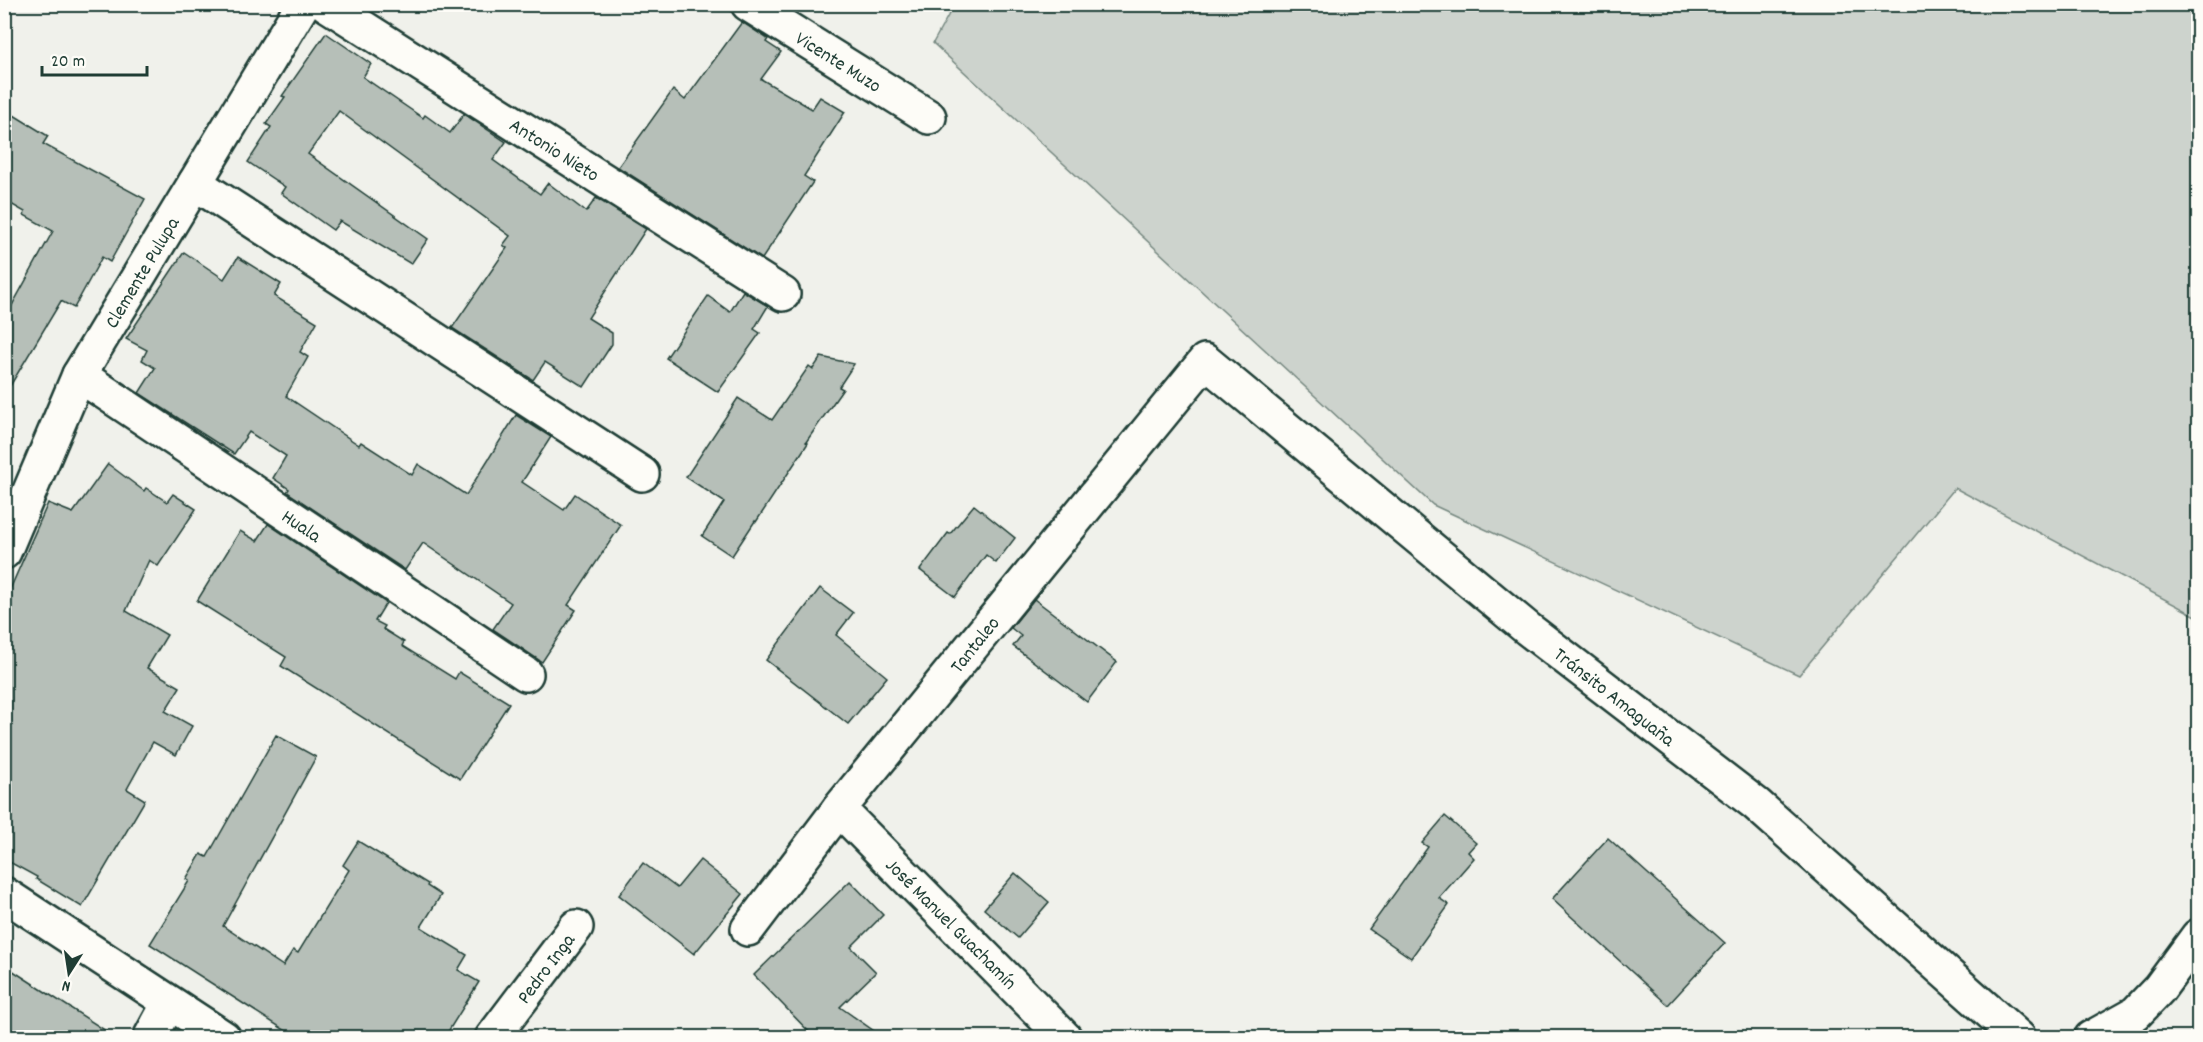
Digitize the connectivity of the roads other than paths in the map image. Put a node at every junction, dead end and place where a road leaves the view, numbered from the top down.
1 (303, 4) edge
2 (326, 4) edge
3 (748, 4) edge
4 (929, 117) dead end
5 (195, 183) junction
6 (783, 294) dead end
7 (1205, 361) joint
8 (79, 375) junction
9 (642, 474) dead end
10 (4, 552) edge
11 (526, 674) dead end
12 (839, 809) junction
13 (4, 894) edge
14 (576, 927) dead end
15 (748, 929) dead end
16 (2199, 936) edge
17 (169, 1003) junction
18 (150, 1038) edge
19 (224, 1038) edge
20 (492, 1038) edge
21 (1065, 1038) edge
22 (2019, 1038) edge
23 (2091, 1038) edge

1 - 5 street, Clemente Pulupa
2 - 6 street, Antonio Nieto
3 - 4 street, Vicente Muzo
5 - 8 street, Clemente Pulupa
5 - 9 street
7 - 12 street, Tantaleo
7 - 22 street, Tránsito Amaguaña
8 - 10 street, Clemente Pulupa
8 - 11 street, Huala
12 - 15 street, Tantaleo
12 - 21 street, José Manuel Guachamín
13 - 17 street
14 - 20 street, Pedro Inga
16 - 23 street
17 - 18 street
17 - 19 street

